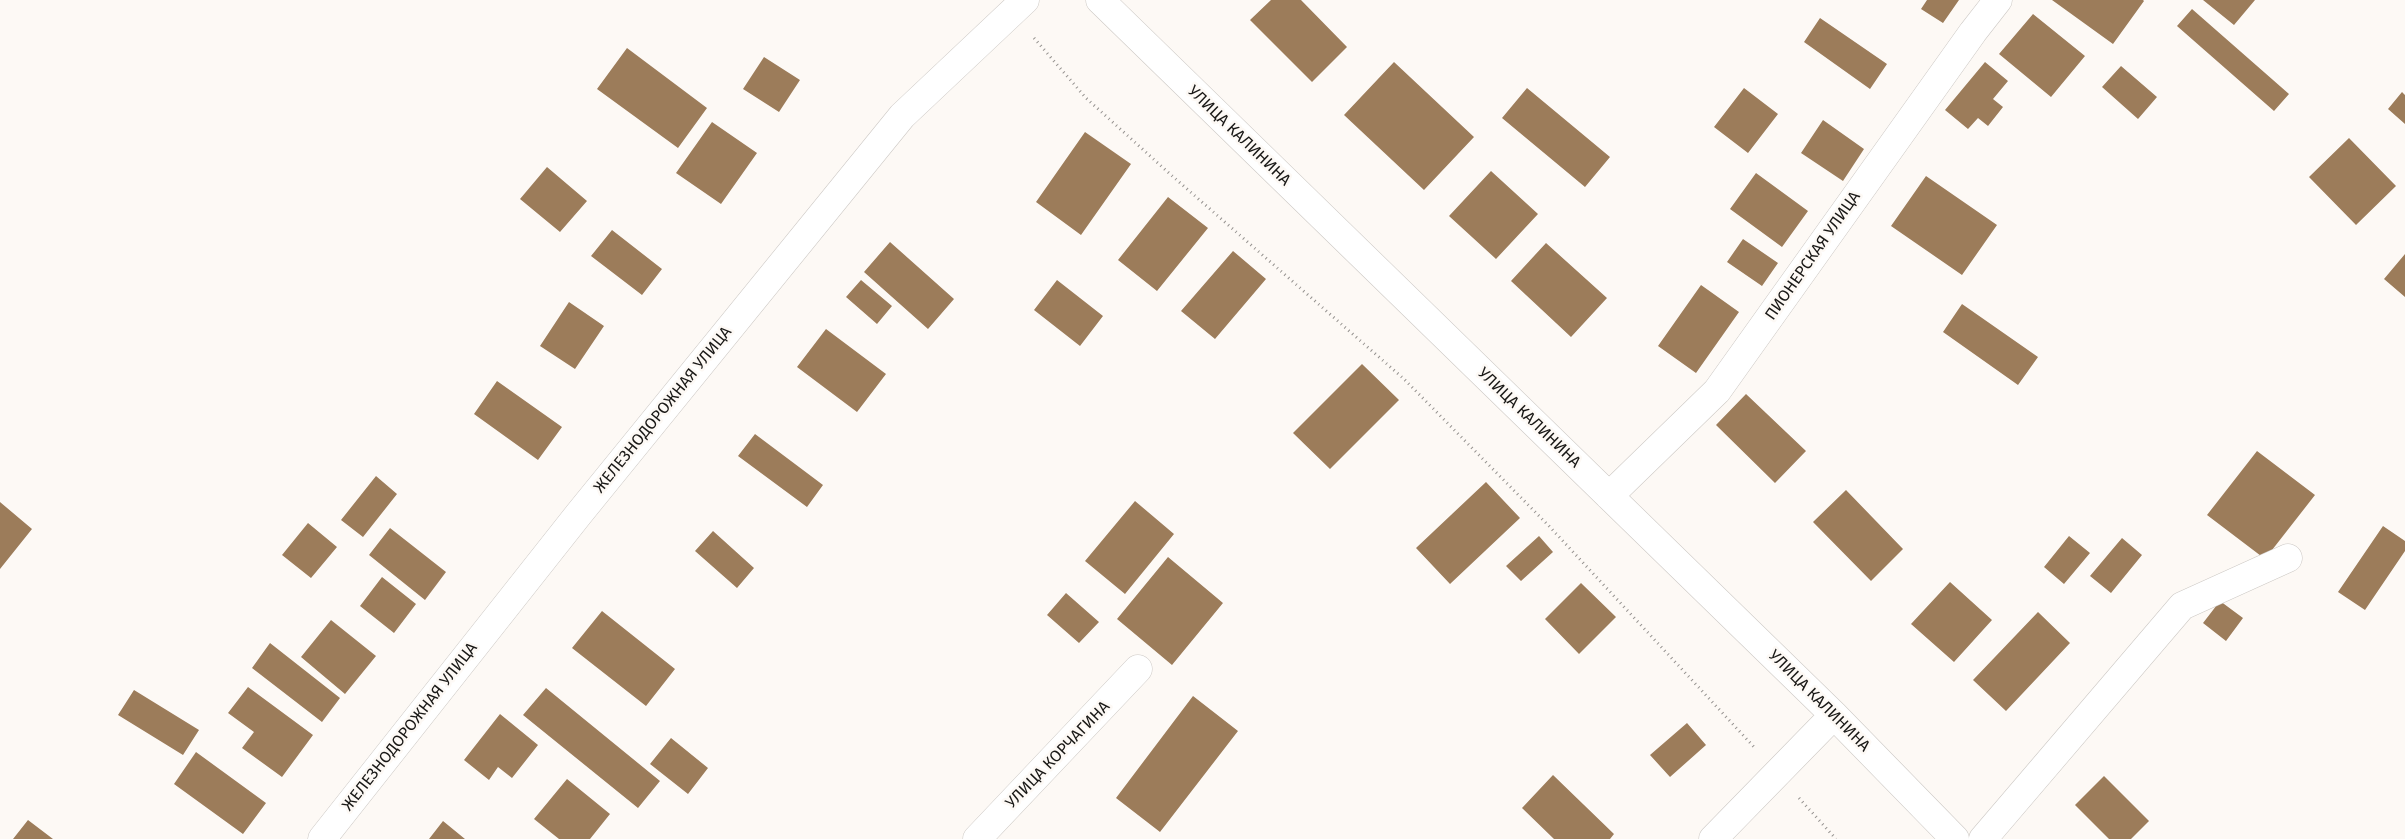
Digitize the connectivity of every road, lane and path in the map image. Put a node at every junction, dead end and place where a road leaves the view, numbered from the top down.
1 (1100, 0) edge
2 (1998, 0) edge
3 (1018, 6) edge
4 (1609, 496) junction
5 (2288, 558) dead end
6 (1138, 669) dead end
7 (1834, 715) junction
8 (1777, 774) junction
9 (322, 839) edge
10 (977, 839) edge
11 (1713, 839) edge
12 (1836, 839) edge
13 (1955, 839) edge
14 (1983, 839) edge

1 - 4 street, УЛИЦА КАЛИНИНА
2 - 4 street, ПИОНЕРСКАЯ УЛИЦА
3 - 8 path
3 - 9 street, ЖЕЛЕЗНОДОРОЖНАЯ УЛИЦА
4 - 7 street, УЛИЦА КАЛИНИНА
5 - 14 street
6 - 10 street, УЛИЦА КОРЧАГИНА
7 - 8 street
7 - 13 street, УЛИЦА КАЛИНИНА
8 - 11 street
8 - 12 path

